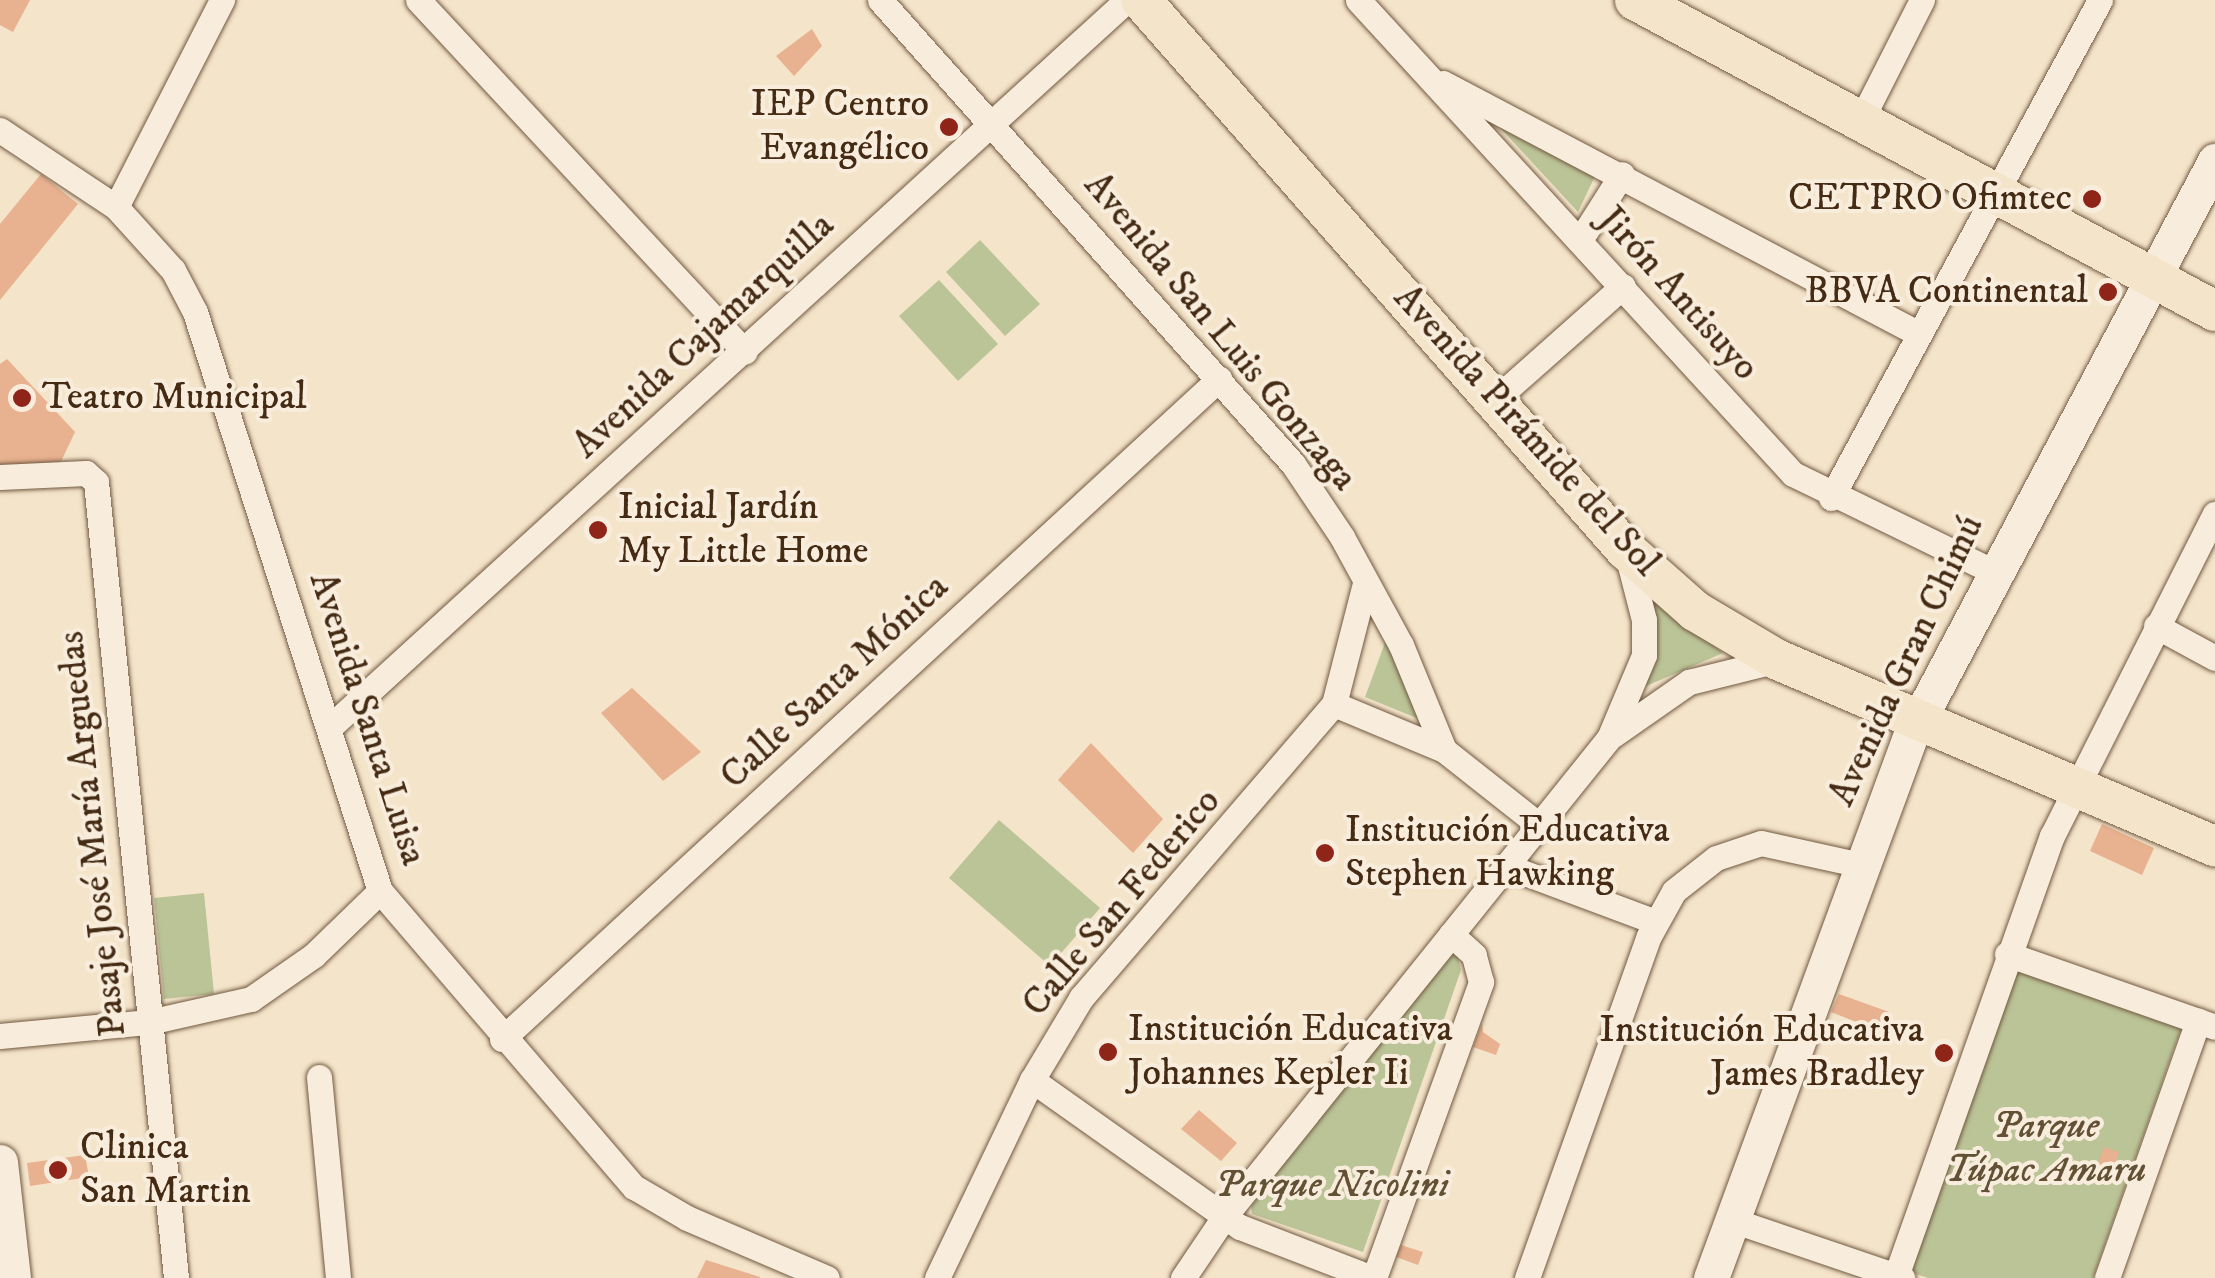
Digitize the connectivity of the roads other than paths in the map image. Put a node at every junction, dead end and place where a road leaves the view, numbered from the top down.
1 (222, 0) edge
2 (418, 0) edge
3 (880, 0) edge
4 (1126, 0) edge
5 (1140, 0) edge
6 (1358, 0) edge
7 (1635, 0) edge
8 (1922, 0) edge
9 (2100, 0) edge
10 (1430, 76) junction
11 (1860, 122) junction
12 (991, 123) junction
13 (0, 130) edge
14 (2215, 161) edge
15 (1622, 174) junction
16 (1995, 196) junction
17 (116, 207) junction
18 (1580, 240) junction
19 (2152, 279) junction
20 (1623, 286) junction
21 (2215, 312) edge
22 (1919, 334) junction
23 (744, 352) junction
24 (1219, 379) junction
25 (1498, 397) junction
26 (0, 478) edge
27 (1831, 498) junction
28 (2215, 514) edge
29 (1625, 549) junction
30 (1992, 571) junction
31 (1365, 583) junction
32 (2156, 626) junction
33 (2215, 658) edge
34 (1778, 660) junction
35 (1334, 704) junction
36 (1918, 718) junction
37 (331, 726) junction
38 (1609, 738) junction
39 (1444, 750) junction
40 (2076, 786) junction
41 (1539, 825) junction
42 (2215, 846) edge
43 (1861, 865) junction
44 (1506, 866) junction
45 (380, 891) junction
46 (1656, 922) junction
47 (1451, 934) junction
48 (2007, 954) junction
49 (150, 1022) junction
50 (2206, 1024) edge
51 (0, 1036) edge
52 (502, 1039) junction
53 (319, 1076) dead end
54 (1032, 1080) junction
55 (0, 1162) edge
56 (1224, 1217) junction
57 (1732, 1220) junction
58 (1899, 1277) edge
59 (13, 1278) edge
60 (176, 1278) edge
61 (338, 1278) edge
62 (827, 1278) edge
63 (937, 1278) edge
64 (1183, 1278) edge
65 (1373, 1278) edge
66 (1527, 1278) edge
67 (1711, 1278) edge
68 (2107, 1278) edge

1 - 17 street
2 - 23 street
3 - 12 street, Avenida San Luis Gonzaga
4 - 12 street, Avenida Cajamarquilla
5 - 25 main road, Avenida Pirámide del Sol
6 - 10 street, Jirón Antisuyo
7 - 11 main road
8 - 11 street
9 - 16 street
10 - 15 street
10 - 18 street, Jirón Antisuyo
11 - 16 main road
12 - 23 street, Avenida Cajamarquilla
12 - 24 street, Avenida San Luis Gonzaga
13 - 17 street, Avenida Santa Luisa
14 - 19 street, Avenida Gran Chimú
15 - 18 street
15 - 22 street
16 - 19 main road
16 - 22 street
17 - 37 street, Avenida Santa Luisa
18 - 20 street, Jirón Antisuyo
19 - 21 main road
19 - 30 street, Avenida Gran Chimú
20 - 25 street
20 - 27 street, Jirón Antisuyo
22 - 27 street
23 - 37 street, Avenida Cajamarquilla
24 - 31 street, Avenida San Luis Gonzaga
24 - 52 street, Calle Santa Mónica
25 - 29 main road, Avenida Pirámide del Sol
26 - 49 street, Pasaje José María Arguedas
27 - 30 street, Jirón Antisuyo
28 - 32 street
29 - 34 main road, Avenida Pirámide del Sol
29 - 38 street
30 - 36 street, Avenida Gran Chimú
31 - 35 street, Calle San Federico
31 - 39 street, Avenida San Luis Gonzaga
32 - 33 street
32 - 40 street
34 - 36 main road, Avenida Pirámide del Sol
34 - 38 street
35 - 39 street
35 - 54 street, Calle San Federico
36 - 40 main road, Avenida Pirámide del Sol
36 - 43 street, Avenida Gran Chimú
37 - 45 street, Avenida Santa Luisa
38 - 41 street
39 - 41 street, Avenida San Luis Gonzaga
40 - 42 main road, Avenida Pirámide del Sol
40 - 48 street
41 - 44 street
43 - 46 street
43 - 57 street, Avenida Gran Chimú
44 - 46 street
44 - 47 street
45 - 49 street
45 - 52 street, Avenida Santa Luisa
46 - 66 street
47 - 56 street
47 - 65 street
48 - 50 street
48 - 58 street
49 - 51 street
49 - 60 street, Pasaje José María Arguedas
50 - 68 street
52 - 62 street, Avenida Santa Luisa
53 - 61 street
54 - 56 street
54 - 63 street, Calle San Federico
55 - 59 street
56 - 64 street
56 - 65 street
57 - 58 street
57 - 67 street, Avenida Gran Chimú

